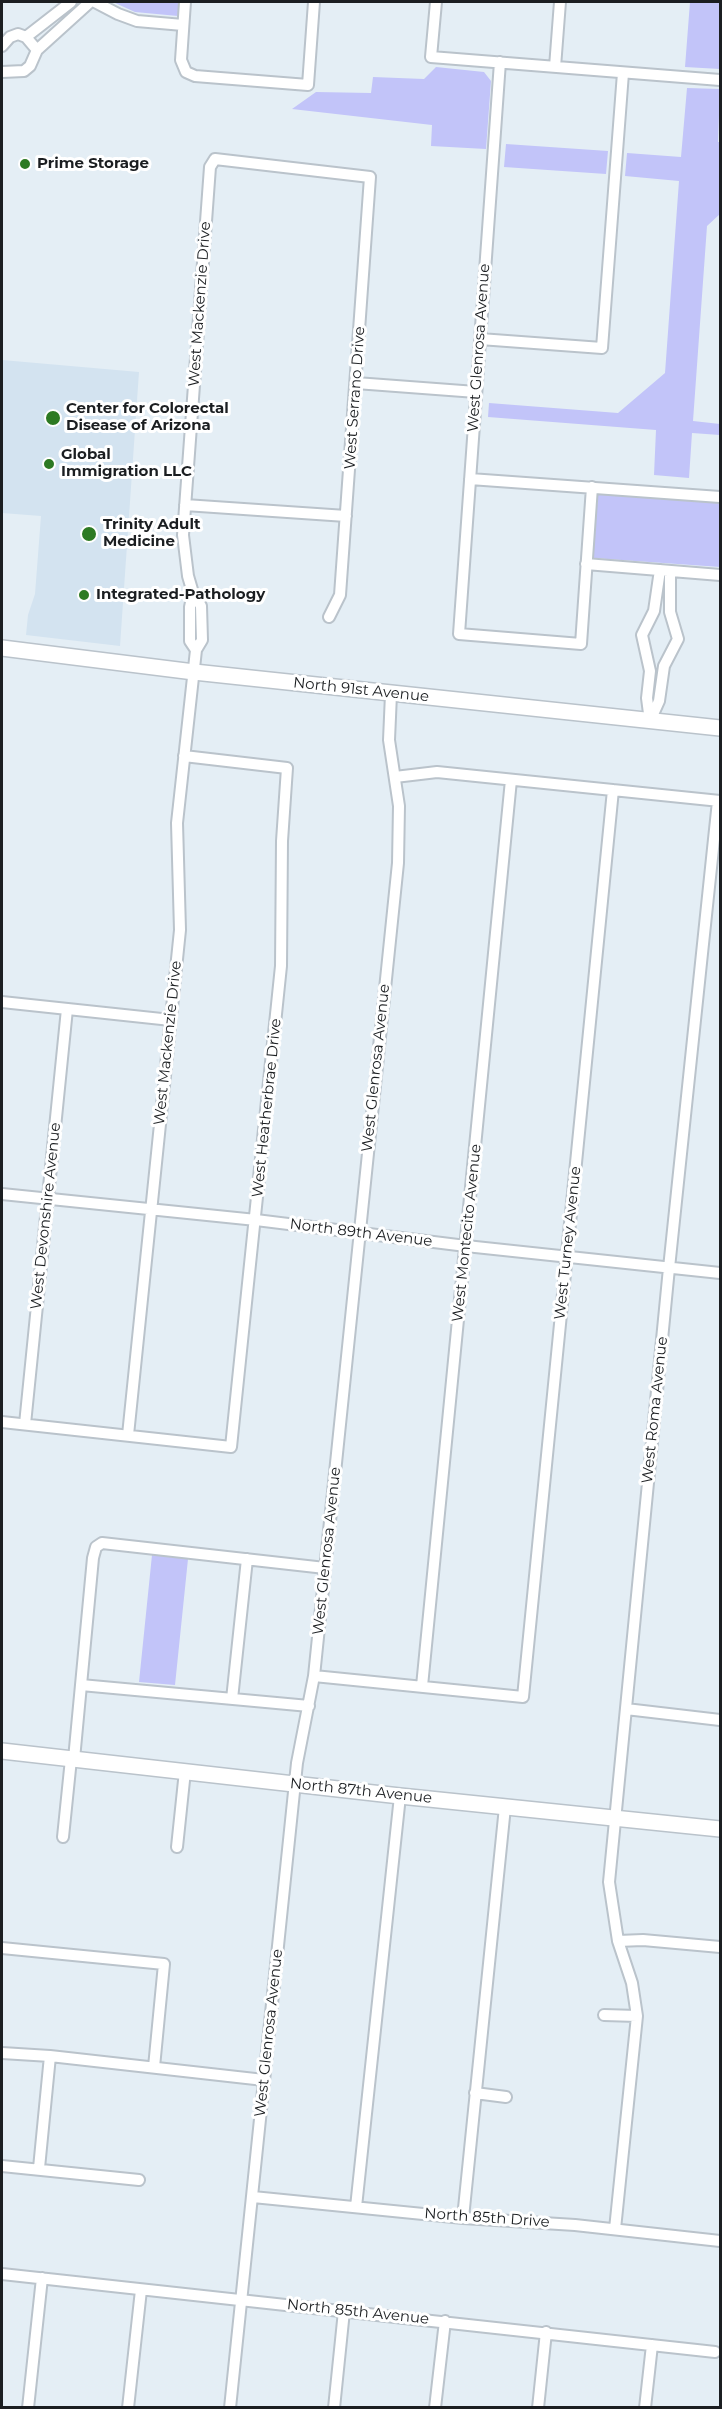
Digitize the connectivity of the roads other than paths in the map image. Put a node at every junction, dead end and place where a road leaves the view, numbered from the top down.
1 (71, 2) edge
2 (90, 2) edge
3 (95, 2) edge
4 (185, 2) edge
5 (314, 2) edge
6 (436, 2) edge
7 (560, 2) edge
8 (183, 25) junction
9 (26, 37) junction
10 (2, 46) edge
11 (37, 50) junction
12 (500, 62) junction
13 (555, 67) junction
14 (2, 72) edge
15 (624, 73) junction
16 (720, 80) edge
17 (370, 177) joint
18 (480, 339) junction
19 (356, 383) junction
20 (476, 392) junction
21 (470, 479) junction
22 (592, 487) junction
23 (720, 496) edge
24 (185, 505) junction
25 (346, 516) junction
26 (586, 564) junction
27 (665, 571) junction
28 (720, 575) edge
29 (329, 617) dead end
30 (650, 619) junction
31 (672, 619) junction
32 (2, 648) edge
33 (194, 672) junction
34 (391, 694) junction
35 (650, 721) junction
36 (720, 728) edge
37 (184, 756) junction
38 (395, 777) junction
39 (511, 780) junction
40 (613, 790) junction
41 (719, 801) edge
42 (2, 1002) edge
43 (67, 1009) junction
44 (171, 1020) junction
45 (2, 1194) edge
46 (48, 1199) junction
47 (151, 1209) junction
48 (256, 1220) junction
49 (359, 1233) junction
50 (466, 1246) junction
51 (567, 1257) junction
52 (669, 1268) junction
53 (720, 1273) edge
54 (2, 1422) edge
55 (25, 1424) junction
56 (128, 1435) junction
57 (247, 1559) junction
58 (325, 1568) junction
59 (314, 1676) junction
60 (81, 1685) junction
61 (422, 1686) junction
62 (232, 1699) junction
63 (309, 1706) junction
64 (626, 1710) junction
65 (720, 1720) edge
66 (2, 1750) edge
67 (73, 1759) junction
68 (185, 1771) junction
69 (294, 1784) junction
70 (400, 1796) junction
71 (505, 1807) junction
72 (614, 1817) junction
73 (720, 1829) edge
74 (63, 1837) dead end
75 (177, 1847) dead end
76 (618, 1941) junction
77 (720, 1947) edge
78 (2, 1948) edge
79 (604, 2015) dead end
80 (637, 2016) junction
81 (2, 2053) edge
82 (50, 2056) junction
83 (154, 2067) junction
84 (264, 2080) junction
85 (475, 2093) junction
86 (506, 2097) dead end
87 (2, 2166) edge
88 (39, 2168) junction
89 (139, 2180) dead end
90 (253, 2197) junction
91 (356, 2207) junction
92 (463, 2218) junction
93 (615, 2229) junction
94 (720, 2241) edge
95 (2, 2274) edge
96 (42, 2278) junction
97 (141, 2290) junction
98 (241, 2301) junction
99 (344, 2311) junction
100 (445, 2321) junction
101 (546, 2332) junction
102 (652, 2345) junction
103 (715, 2352) dead end
104 (28, 2408) edge
105 (128, 2408) edge
106 (230, 2408) edge
107 (333, 2408) edge
108 (435, 2408) edge
109 (538, 2408) edge
110 (645, 2408) edge

1 - 9 street
2 - 11 street
3 - 8 street
4 - 8 street
5 - 8 street
6 - 12 street
7 - 13 street
9 - 10 street
9 - 11 street
11 - 14 street
12 - 13 street
12 - 18 street, West Glenrosa Avenue
13 - 15 street
15 - 16 street
15 - 18 street
17 - 19 street, West Serrano Drive
17 - 24 street, West Mackenzie Drive
18 - 20 street, West Glenrosa Avenue
19 - 20 street
19 - 25 street, West Serrano Drive
20 - 21 street, West Glenrosa Avenue
21 - 22 street
21 - 26 street, West Glenrosa Avenue
22 - 23 street
22 - 26 street
24 - 25 street
24 - 33 street, West Mackenzie Drive
25 - 29 street, West Serrano Drive
26 - 27 street
27 - 28 street
27 - 30 street
27 - 31 street
30 - 31 street
30 - 35 street
31 - 35 street
32 - 33 main road, North 91st Avenue
33 - 34 main road, North 91st Avenue
33 - 37 street, West Mackenzie Drive
34 - 35 main road, North 91st Avenue
34 - 38 street, West Glenrosa Avenue
35 - 36 main road, North 91st Avenue
37 - 44 street, West Mackenzie Drive
37 - 48 street, West Heatherbrae Drive
38 - 39 street
38 - 49 street, West Glenrosa Avenue
39 - 40 street
39 - 50 street, West Montecito Avenue
40 - 41 street
40 - 51 street, West Turney Avenue
41 - 52 street, West Roma Avenue
42 - 43 street
43 - 44 street
43 - 46 street, West Devonshire Avenue
44 - 47 street, West Mackenzie Drive
45 - 46 street, North 89th Avenue
46 - 47 street, North 89th Avenue
46 - 55 street, West Devonshire Avenue
47 - 48 street, North 89th Avenue
47 - 56 street, West Mackenzie Drive
48 - 49 street, North 89th Avenue
48 - 56 street, West Heatherbrae Drive
49 - 50 street, North 89th Avenue
49 - 58 street, West Glenrosa Avenue
50 - 51 street, North 89th Avenue
50 - 61 street, West Montecito Avenue
51 - 52 street, North 89th Avenue
51 - 61 street, West Turney Avenue
52 - 53 street, North 89th Avenue
52 - 64 street, West Roma Avenue
54 - 55 street
55 - 56 street
57 - 58 street
57 - 60 street
57 - 62 street
58 - 59 street, West Glenrosa Avenue
59 - 61 street
59 - 63 street, West Glenrosa Avenue
60 - 62 street
60 - 67 street
62 - 63 street
63 - 69 street, West Glenrosa Avenue
64 - 65 street
64 - 72 street, West Roma Avenue
66 - 67 main road, North 87th Avenue
67 - 68 main road, North 87th Avenue
67 - 74 street
68 - 69 main road, North 87th Avenue
68 - 75 street
69 - 70 main road, North 87th Avenue
69 - 84 street, West Glenrosa Avenue
70 - 71 main road, North 87th Avenue
70 - 91 street
71 - 72 main road, North 87th Avenue
71 - 85 street
72 - 73 main road, North 87th Avenue
72 - 76 street, West Roma Avenue
76 - 77 street
76 - 80 street, West Roma Avenue
78 - 83 street
79 - 80 street
80 - 93 street, West Roma Avenue
81 - 82 street
82 - 83 street
82 - 88 street
83 - 84 street
84 - 90 street, West Glenrosa Avenue
85 - 86 street
85 - 92 street
87 - 88 street
88 - 89 street
90 - 91 street, North 85th Drive
90 - 98 street, West Glenrosa Avenue
91 - 92 street, North 85th Drive
92 - 93 street, North 85th Drive
93 - 94 street, North 85th Drive
95 - 96 street, North 85th Avenue
96 - 97 street, North 85th Avenue
96 - 104 street
97 - 98 street, North 85th Avenue
97 - 105 street
98 - 99 street, North 85th Avenue
98 - 106 street, West Glenrosa Avenue
99 - 100 street, North 85th Avenue
99 - 107 street
100 - 101 street, North 85th Avenue
100 - 108 street
101 - 102 street, North 85th Avenue
101 - 109 street
102 - 103 street, North 85th Avenue
102 - 110 street

